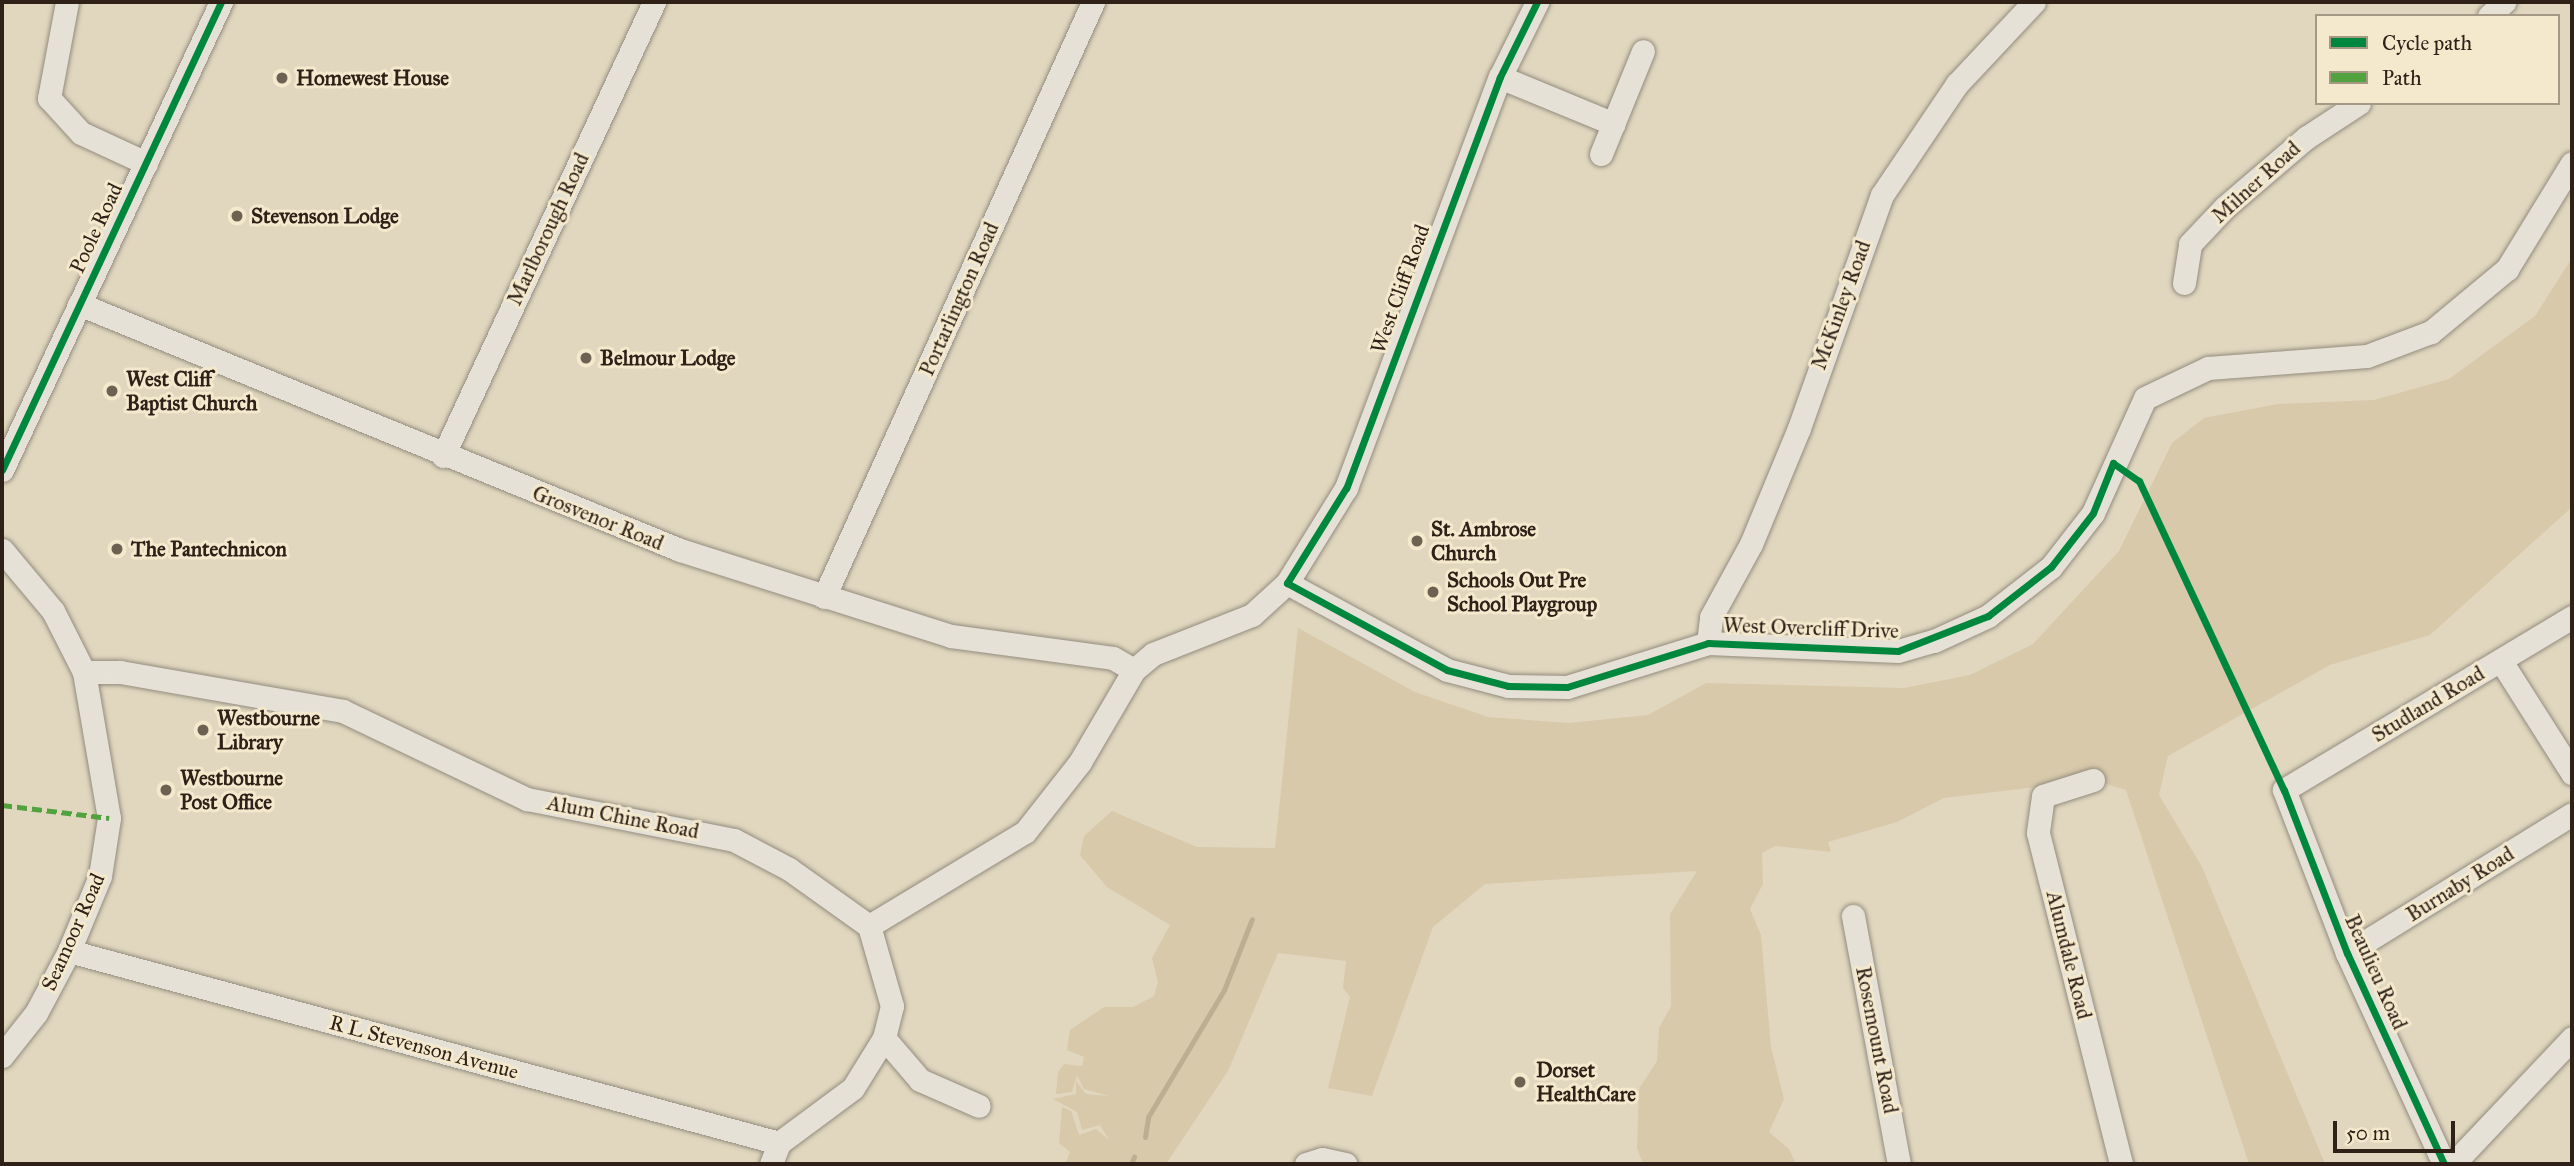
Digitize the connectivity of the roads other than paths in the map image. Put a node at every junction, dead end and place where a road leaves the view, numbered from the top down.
1 (67, 2) edge
2 (221, 2) edge
3 (654, 2) edge
4 (1093, 2) edge
5 (1537, 2) edge
6 (2034, 2) edge
7 (2504, 2) edge
8 (2491, 14) edge
9 (1643, 51) dead end
10 (1500, 77) junction
11 (2356, 105) edge
12 (1614, 124) junction
13 (1601, 154) dead end
14 (146, 163) junction
15 (2572, 163) edge
16 (2184, 283) dead end
17 (79, 304) junction
18 (443, 456) junction
19 (2, 470) edge
20 (7, 559) edge
21 (1287, 583) junction
22 (824, 597) junction
23 (2572, 618) edge
24 (1708, 643) junction
25 (2501, 661) junction
26 (1135, 670) junction
27 (84, 673) junction
28 (2572, 772) edge
29 (2093, 780) dead end
30 (2284, 790) joint
31 (2572, 814) edge
32 (1853, 916) dead end
33 (869, 926) junction
34 (69, 951) junction
35 (2347, 953) junction
36 (884, 1038) junction
37 (2572, 1038) edge
38 (2, 1056) edge
39 (979, 1106) dead end
40 (775, 1154) edge
41 (1314, 1161) edge
42 (1345, 1164) edge
43 (1899, 1164) edge
44 (2121, 1164) edge
45 (2444, 1164) edge
46 (2453, 1164) edge

1 - 14 street
2 - 14 street, Poole Road
3 - 18 street, Marlborough Road
4 - 22 street, Portarlington Road
5 - 10 street, West Cliff Road
6 - 24 street, McKinley Road
7 - 8 street
9 - 12 street
10 - 12 street
10 - 21 street, West Cliff Road
11 - 16 street, Milner Road
12 - 13 street
14 - 17 street, Poole Road
15 - 24 street, West Overcliff Drive
17 - 18 street, Grosvenor Road
17 - 19 street, Poole Road
18 - 22 street, Grosvenor Road
20 - 27 street, Seamoor Road
21 - 24 street, West Overcliff Drive
21 - 26 street, West Cliff Road
22 - 26 street, Grosvenor Road
23 - 25 street, Studland Road
25 - 28 street
25 - 30 street, Studland Road
26 - 33 street, West Cliff Road
27 - 33 street, Alum Chine Road
27 - 34 street, Seamoor Road
29 - 44 street, Alumdale Road
30 - 35 street, Beaulieu Road
31 - 35 street, Burnaby Road
32 - 43 street, Rosemount Road
33 - 36 street
34 - 38 street, Seamoor Road
34 - 40 street, R L Stevenson Avenue
35 - 45 street, Beaulieu Road
36 - 39 street
36 - 40 street
37 - 46 street
41 - 42 street

